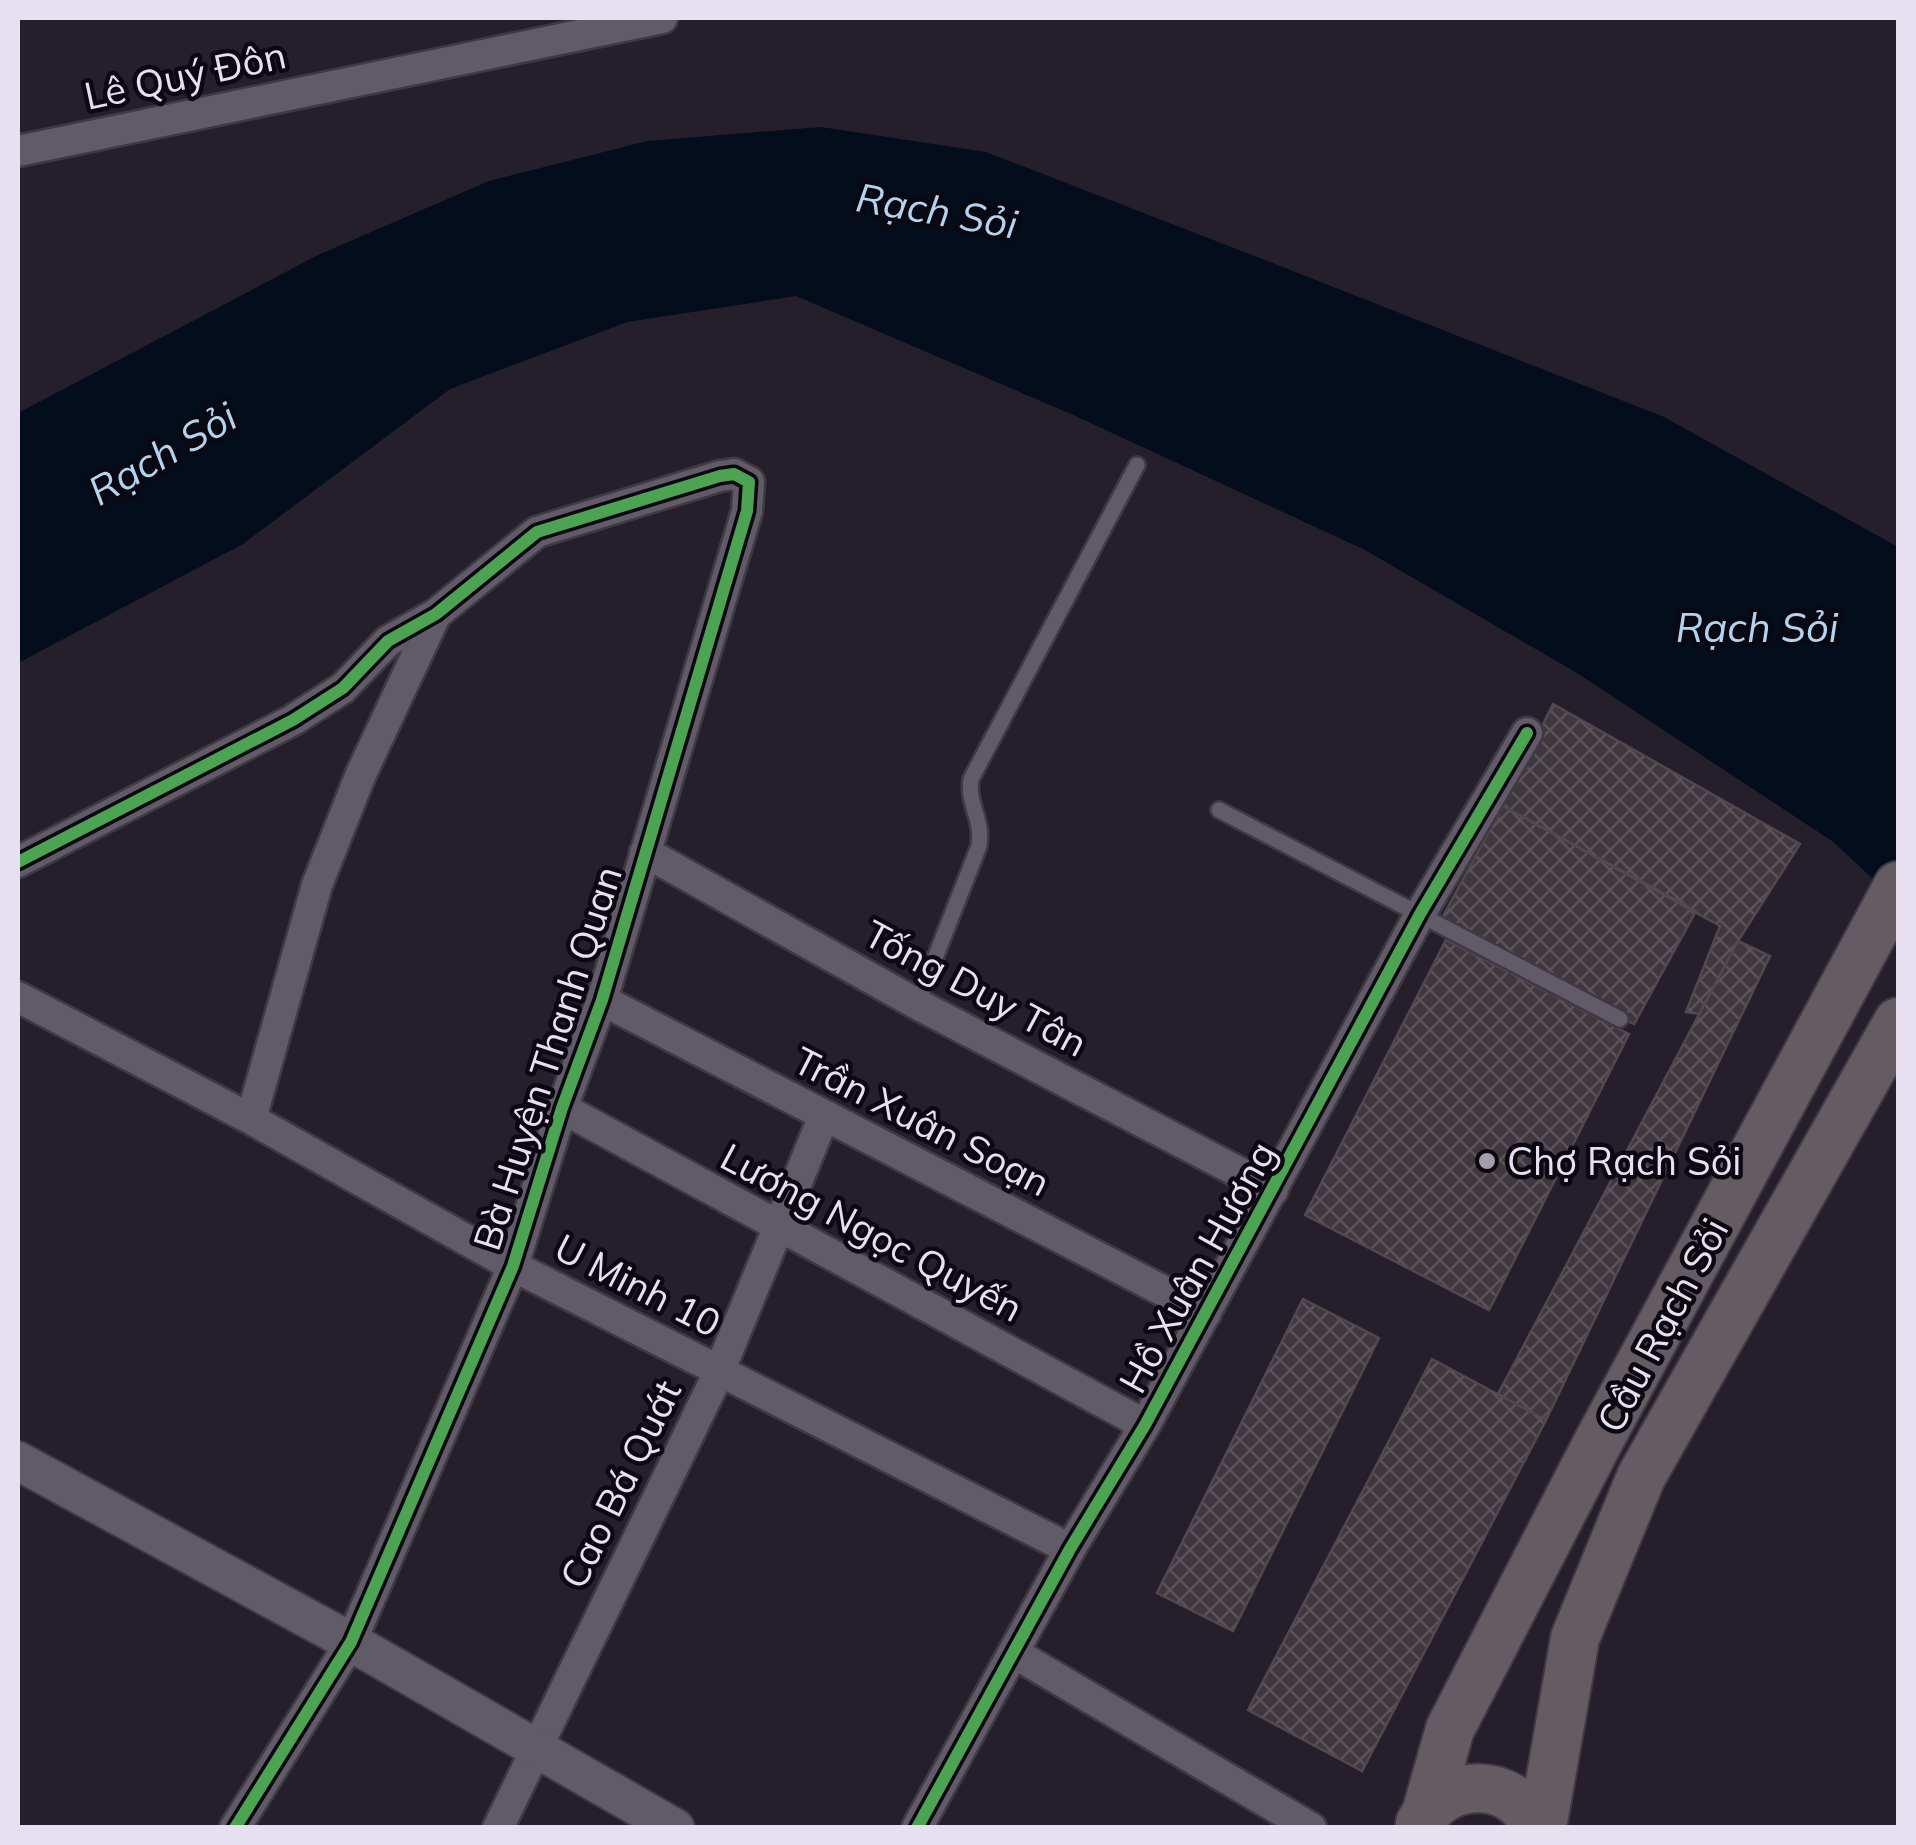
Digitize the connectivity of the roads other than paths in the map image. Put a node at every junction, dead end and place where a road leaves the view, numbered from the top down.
1 (662, 18) edge
2 (18, 151) edge
3 (1138, 465) dead end
4 (436, 614) junction
5 (1527, 733) dead end
6 (1219, 810) dead end
7 (644, 852) junction
8 (18, 862) edge
9 (1898, 886) edge
10 (1420, 914) junction
11 (18, 997) edge
12 (602, 1000) junction
13 (918, 1004) junction
14 (1620, 1019) dead end
15 (1898, 1022) edge
16 (562, 1108) junction
17 (824, 1116) junction
18 (251, 1120) junction
19 (1273, 1190) junction
20 (781, 1229) junction
21 (513, 1266) junction
22 (1206, 1312) junction
23 (719, 1372) junction
24 (1145, 1425) junction
25 (18, 1461) edge
26 (1070, 1548) junction
27 (351, 1642) junction
28 (1014, 1653) junction
29 (537, 1748) junction
30 (1422, 1819) edge
31 (235, 1828) edge
32 (498, 1828) edge
33 (675, 1828) edge
34 (917, 1828) edge
35 (1311, 1828) edge
36 (1539, 1828) edge

1 - 2 street, Lê Quý Đôn
3 - 13 lane
4 - 7 street, Bà Huyện Thanh Quan
4 - 8 street
4 - 18 street
5 - 10 street, Hồ Xuân Hương
6 - 10 lane
7 - 12 street, Bà Huyện Thanh Quan
7 - 13 street, Tống Duy Tân
9 - 30 main road, Cầu Rạch Sỏi
10 - 14 lane
10 - 19 street, Hồ Xuân Hương
11 - 18 street, U Minh 10
12 - 16 street, Bà Huyện Thanh Quan
12 - 17 street, Trần Xuân Soạn
13 - 19 street, Tống Duy Tân
15 - 36 main road, Cầu Rạch Sỏi
16 - 20 street, Lương Ngọc Quyến
16 - 21 street, Bà Huyện Thanh Quan
17 - 20 street, Cao Bá Quát
17 - 22 street, Trần Xuân Soạn
18 - 21 street, U Minh 10
19 - 22 street, Hồ Xuân Hương
20 - 23 street, Cao Bá Quát
20 - 24 street, Lương Ngọc Quyến
21 - 23 street, U Minh 10
21 - 27 street, Bà Huyện Thanh Quan
22 - 24 street, Hồ Xuân Hương
23 - 26 street, U Minh 10
23 - 29 street, Cao Bá Quát
24 - 26 street, Hồ Xuân Hương
25 - 27 street
26 - 28 street, Hồ Xuân Hương
27 - 29 street
27 - 31 street, Bà Huyện Thanh Quan
28 - 34 street, Hồ Xuân Hương
28 - 35 street
29 - 32 street, Cao Bá Quát
29 - 33 street
30 - 36 main road

